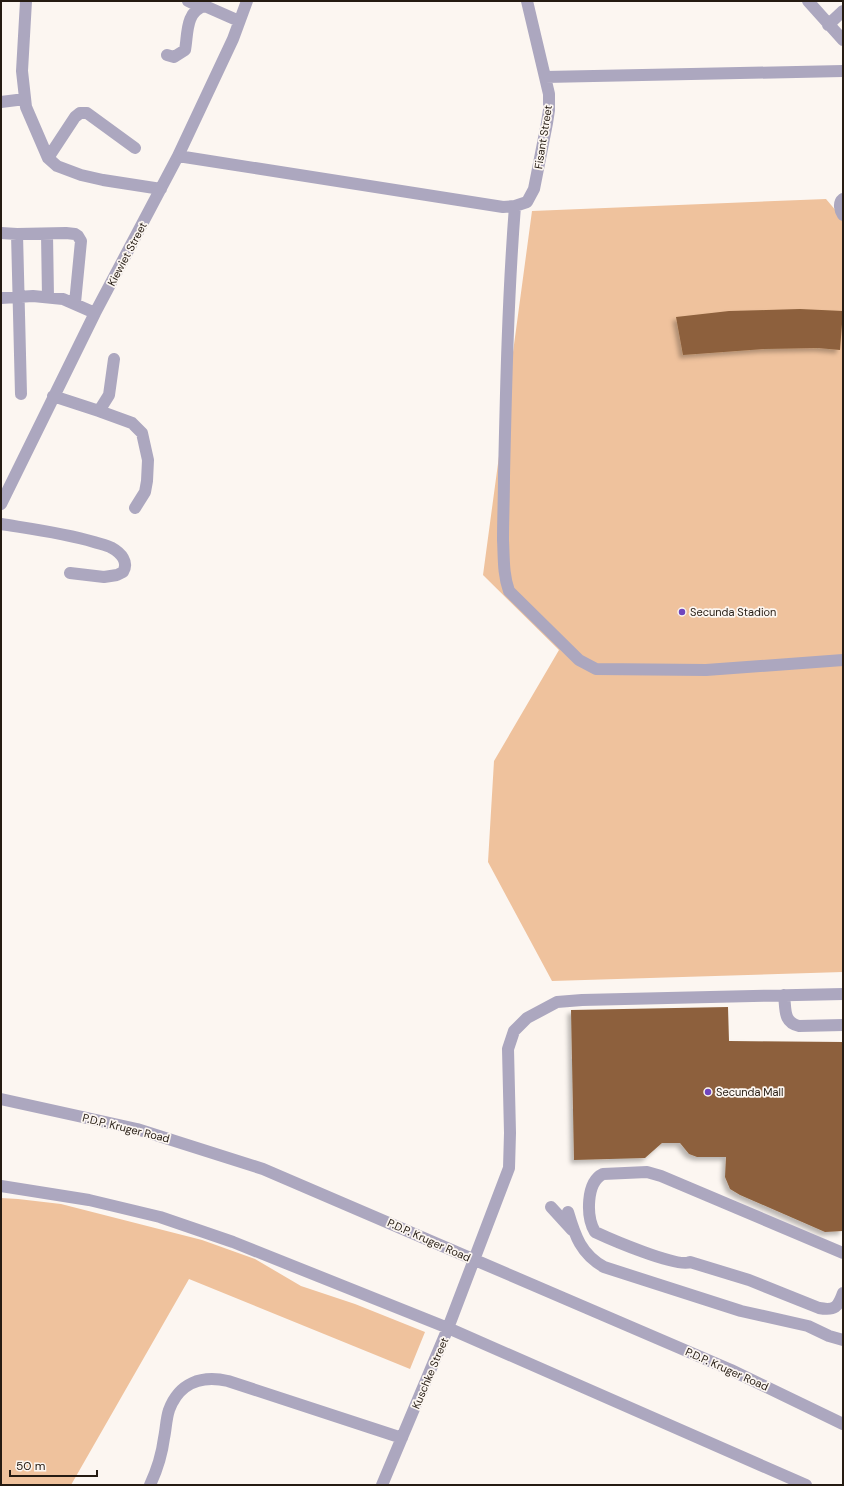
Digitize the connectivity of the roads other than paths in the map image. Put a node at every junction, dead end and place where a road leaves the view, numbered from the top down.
1 (26, 1) edge
2 (188, 1) edge
3 (247, 1) edge
4 (527, 1) edge
5 (808, 1) edge
6 (200, 8) junction
7 (843, 11) edge
8 (239, 21) junction
9 (828, 25) junction
10 (843, 40) edge
11 (167, 55) dead end
12 (843, 71) edge
13 (545, 77) junction
14 (25, 99) junction
15 (1, 102) edge
16 (135, 148) dead end
17 (178, 156) junction
18 (48, 158) junction
19 (161, 189) junction
20 (843, 199) edge
21 (521, 204) junction
22 (843, 215) edge
23 (1, 233) edge
24 (17, 234) junction
25 (47, 234) junction
26 (18, 297) junction
27 (48, 297) junction
28 (1, 298) edge
29 (75, 303) junction
30 (95, 313) junction
31 (114, 359) dead end
32 (20, 394) dead end
33 (53, 396) junction
34 (99, 411) junction
35 (1, 504) edge
36 (135, 508) dead end
37 (1, 524) edge
38 (70, 573) dead end
39 (843, 660) edge
40 (843, 994) edge
41 (784, 995) junction
42 (843, 1025) edge
43 (1, 1099) edge
44 (1, 1186) edge
45 (551, 1207) dead end
46 (568, 1212) dead end
47 (574, 1232) junction
48 (840, 1251) edge
49 (474, 1260) junction
50 (843, 1293) edge
51 (448, 1328) junction
52 (843, 1340) edge
53 (843, 1424) edge
54 (402, 1438) junction
55 (150, 1485) edge
56 (382, 1485) edge
57 (806, 1485) edge

1 - 14 street
2 - 6 street
3 - 8 street, Kiewiet Street
4 - 13 street, Fisant Street
5 - 9 street
6 - 8 street
6 - 11 street
7 - 9 street
8 - 17 street, Kiewiet Street
9 - 10 street
12 - 13 street
13 - 21 street, Fisant Street
14 - 15 street
14 - 18 street
16 - 18 street
17 - 19 street, Kiewiet Street
17 - 21 street
18 - 19 street
19 - 30 street, Kiewiet Street
20 - 22 street
21 - 39 street, Fisant Street
23 - 24 street
24 - 25 street
24 - 26 street
25 - 27 street
25 - 29 street
26 - 27 street
26 - 28 street
26 - 32 street
27 - 29 street
29 - 30 street
30 - 33 street, Kiewiet Street
31 - 34 street
33 - 34 street
33 - 35 street, Kiewiet Street
34 - 36 street
37 - 38 street
40 - 41 street, Kuschke Street
41 - 42 street
41 - 49 street, Kuschke Street
43 - 49 street, P.D.P. Kruger Road
44 - 51 street
45 - 47 street
46 - 47 street
47 - 52 street
48 - 50 street
49 - 51 street, Kuschke Street
49 - 53 street, P.D.P. Kruger Road
51 - 54 street, Kuschke Street
51 - 57 street
54 - 55 street
54 - 56 street, Kuschke Street

